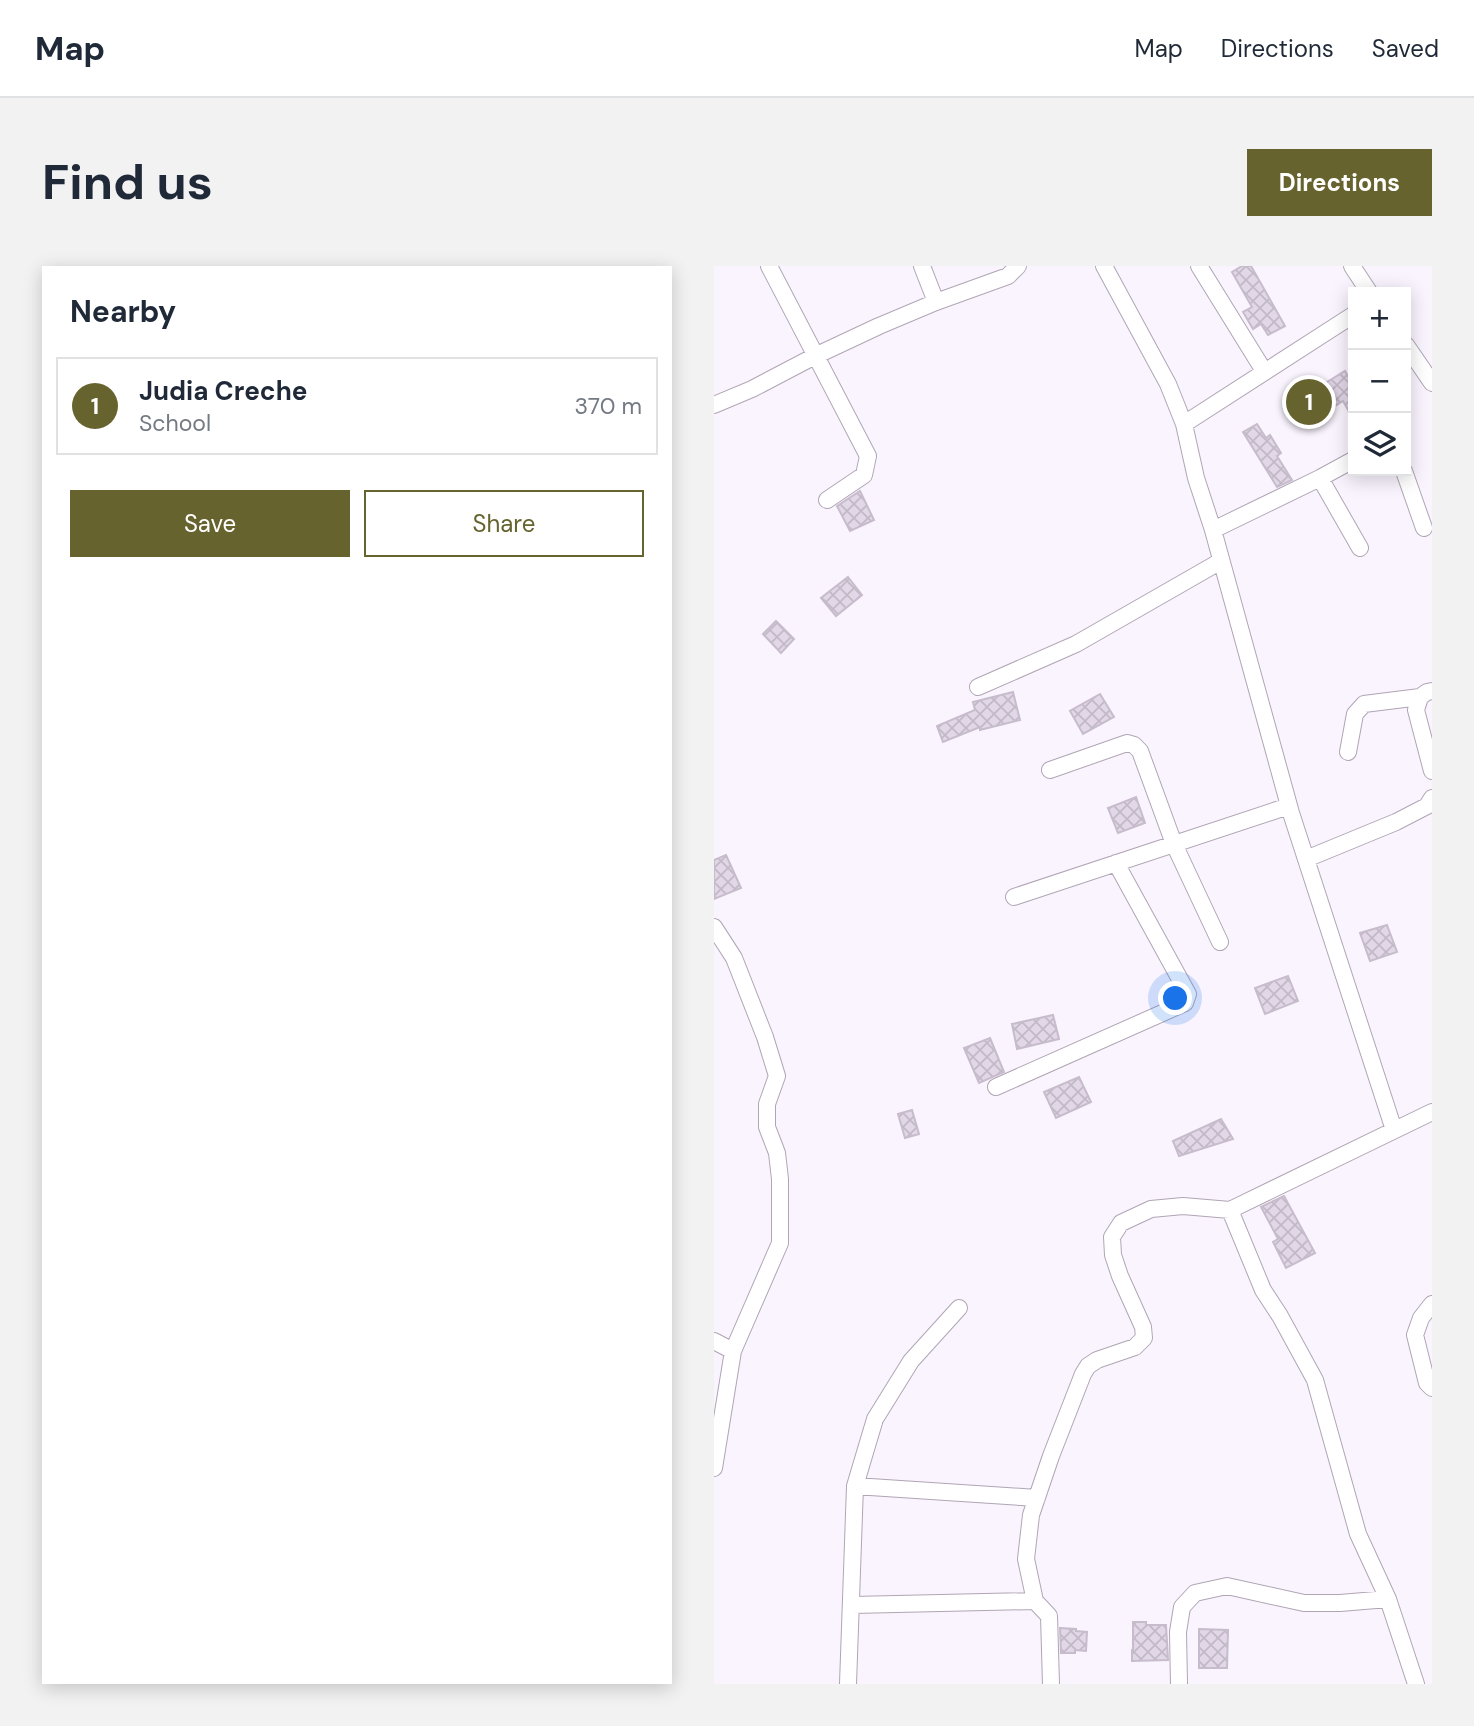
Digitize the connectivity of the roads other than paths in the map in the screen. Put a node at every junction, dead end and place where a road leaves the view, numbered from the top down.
1 (769, 266) edge
2 (922, 266) edge
3 (1018, 266) edge
4 (1104, 266) edge
5 (1199, 266) edge
6 (1352, 266) edge
7 (1366, 287) edge
8 (936, 302) junction
9 (1348, 318) edge
10 (1409, 350) edge
11 (816, 356) junction
12 (1264, 371) junction
13 (1432, 383) edge
14 (714, 405) edge
15 (1184, 424) junction
16 (1348, 463) edge
17 (1406, 476) edge
18 (1320, 478) junction
19 (827, 500) dead end
20 (1424, 528) dead end
21 (1213, 530) junction
22 (1360, 548) dead end
23 (1222, 561) junction
24 (978, 687) dead end
25 (1426, 694) edge
26 (1348, 752) dead end
27 (1049, 770) dead end
28 (1432, 771) edge
29 (1432, 798) edge
30 (1289, 806) junction
31 (1174, 844) junction
32 (1306, 859) junction
33 (1116, 863) junction
34 (1014, 897) dead end
35 (714, 928) edge
36 (1220, 942) dead end
37 (996, 1087) dead end
38 (1432, 1112) edge
39 (1394, 1130) junction
40 (1230, 1210) junction
41 (1432, 1304) edge
42 (959, 1308) dead end
43 (714, 1341) edge
44 (733, 1351) junction
45 (1432, 1388) edge
46 (714, 1468) edge
47 (855, 1486) junction
48 (1037, 1498) junction
49 (1388, 1598) junction
50 (1035, 1601) junction
51 (852, 1605) junction
52 (848, 1684) edge
53 (1051, 1684) edge
54 (1179, 1684) edge
55 (1416, 1684) edge

1 - 11 street
2 - 8 street
3 - 8 street
4 - 15 street
5 - 12 street
6 - 7 street
8 - 11 street
9 - 12 street
10 - 13 street
11 - 14 street
11 - 19 street
12 - 15 street
15 - 21 street
16 - 18 street
17 - 20 street
18 - 21 street
18 - 22 street
21 - 23 street
23 - 24 street
23 - 30 street
25 - 26 street
25 - 28 street
27 - 31 street
29 - 32 street
30 - 31 street
30 - 32 street
31 - 33 street
31 - 36 street
32 - 39 street
33 - 34 street
33 - 37 street
35 - 44 street
38 - 39 street
39 - 40 street
40 - 48 street
40 - 49 street
41 - 45 street
42 - 47 street
43 - 44 street
44 - 46 street
47 - 48 street
47 - 51 street
48 - 50 street
49 - 54 street
49 - 55 street
50 - 51 street
50 - 53 street
51 - 52 street

